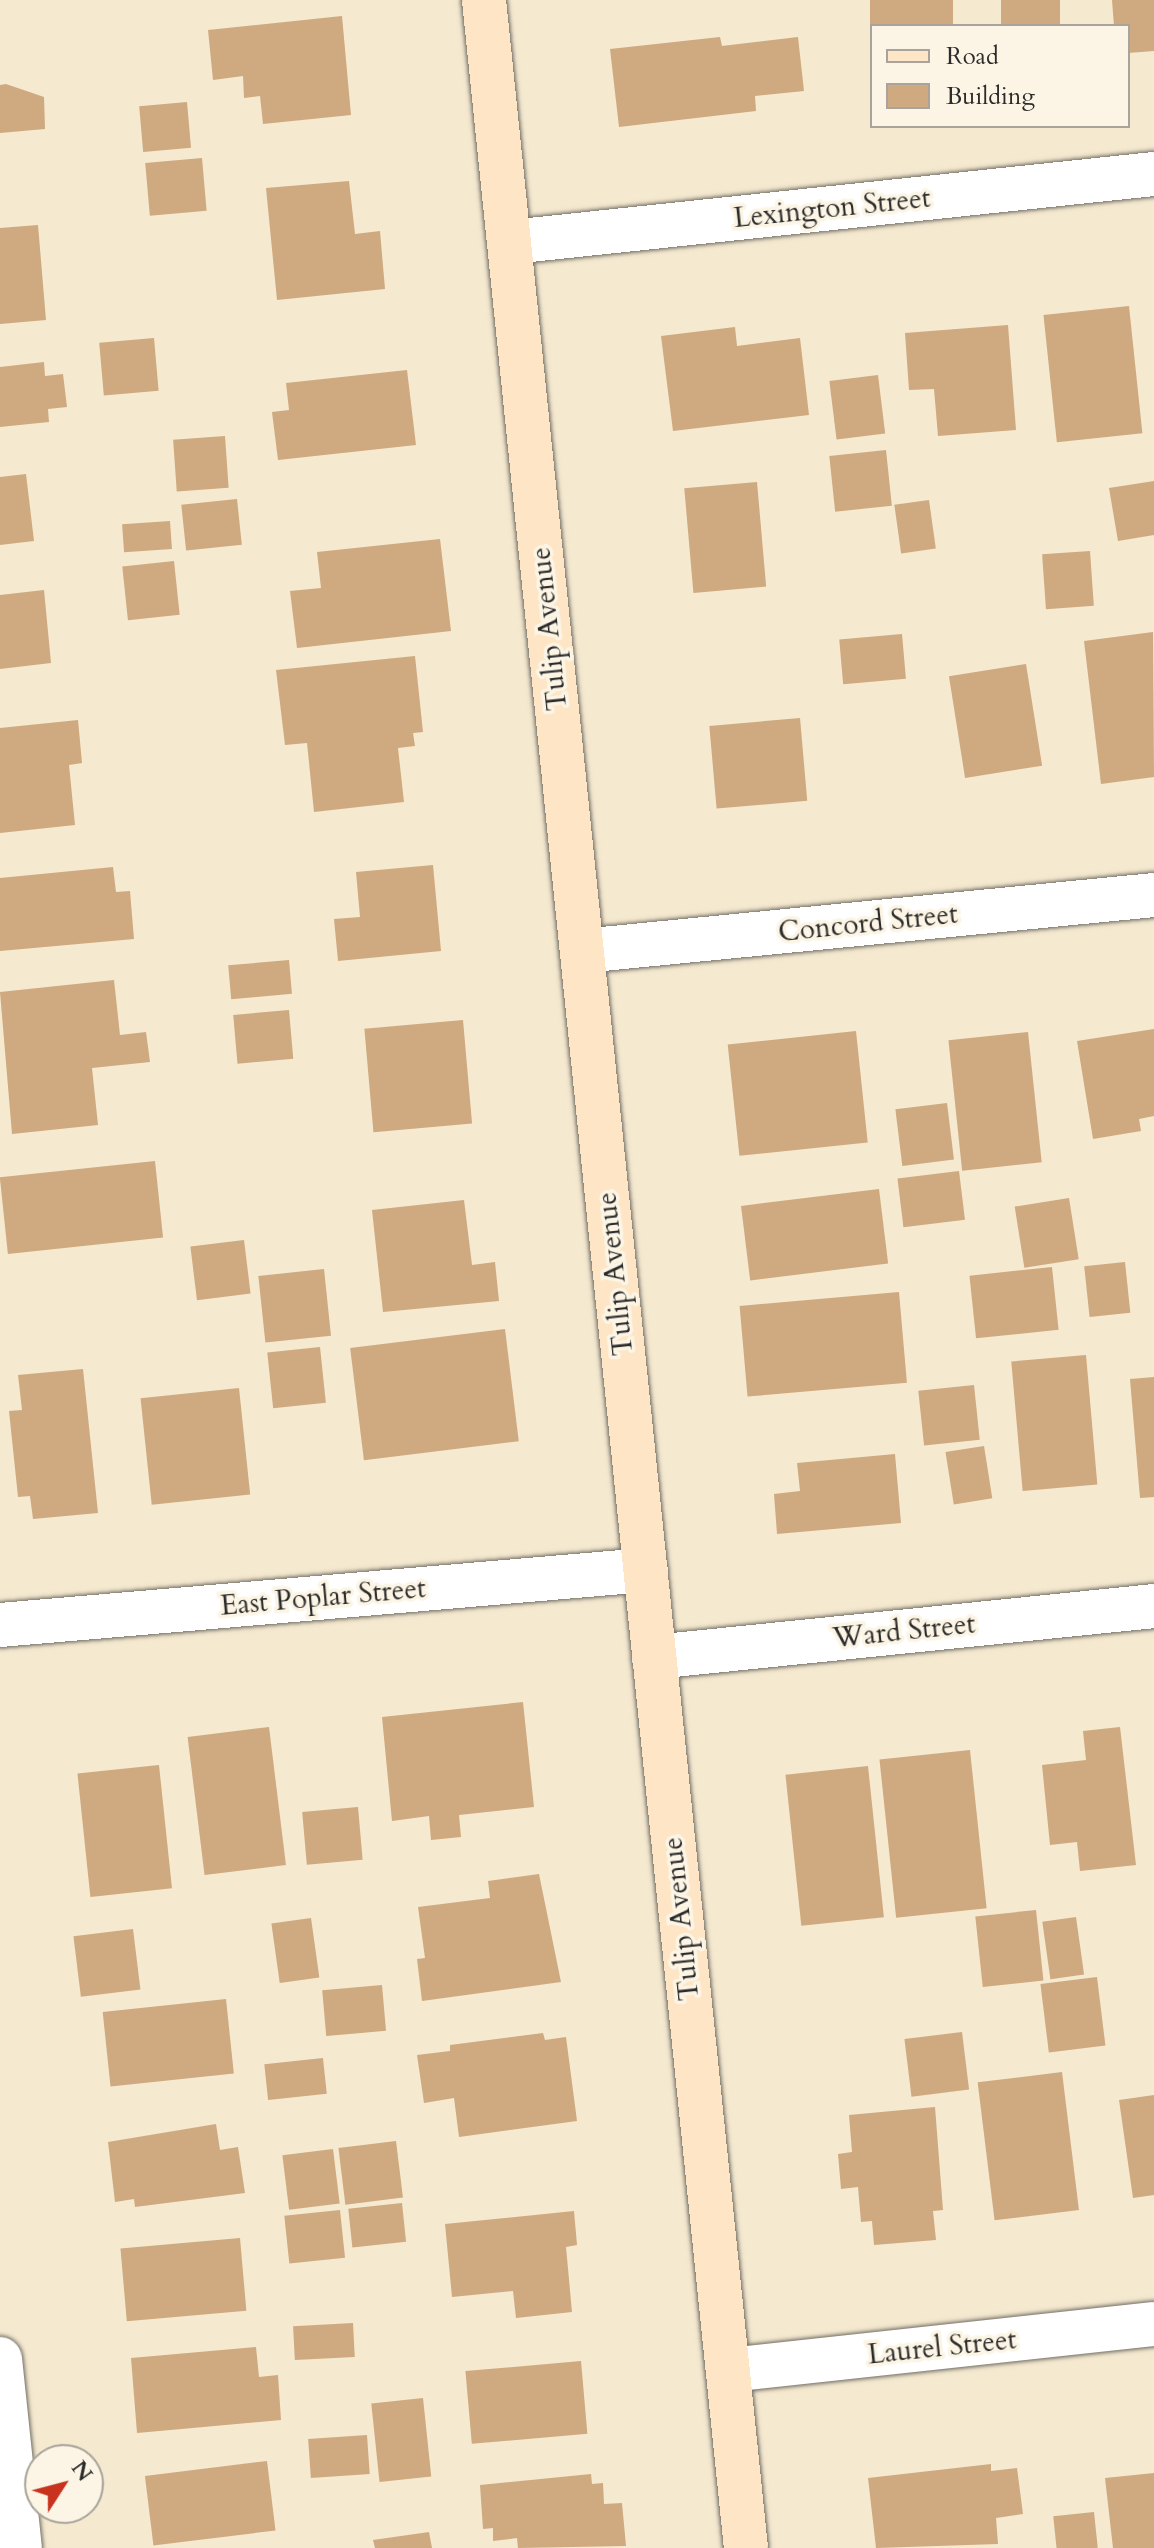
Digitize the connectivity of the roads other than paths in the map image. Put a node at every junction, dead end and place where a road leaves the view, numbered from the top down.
1 (484, 0) edge
2 (1154, 174) edge
3 (511, 242) junction
4 (1154, 895) edge
5 (582, 951) junction
6 (646, 1570) junction
7 (1154, 1606) edge
8 (0, 1625) edge
9 (654, 1657) junction
10 (1154, 2324) edge
11 (0, 2359) edge
12 (729, 2370) junction
13 (20, 2548) edge
14 (746, 2548) edge

1 - 3 main road, Tulip Avenue
2 - 3 street, Lexington Street
3 - 5 main road, Tulip Avenue
4 - 5 street, Concord Street
5 - 6 main road, Tulip Avenue
6 - 8 street, East Poplar Street
6 - 9 main road, Tulip Avenue
7 - 9 street, Ward Street
9 - 12 main road, Tulip Avenue
10 - 12 street, Laurel Street
11 - 13 street
12 - 14 main road, Tulip Avenue

